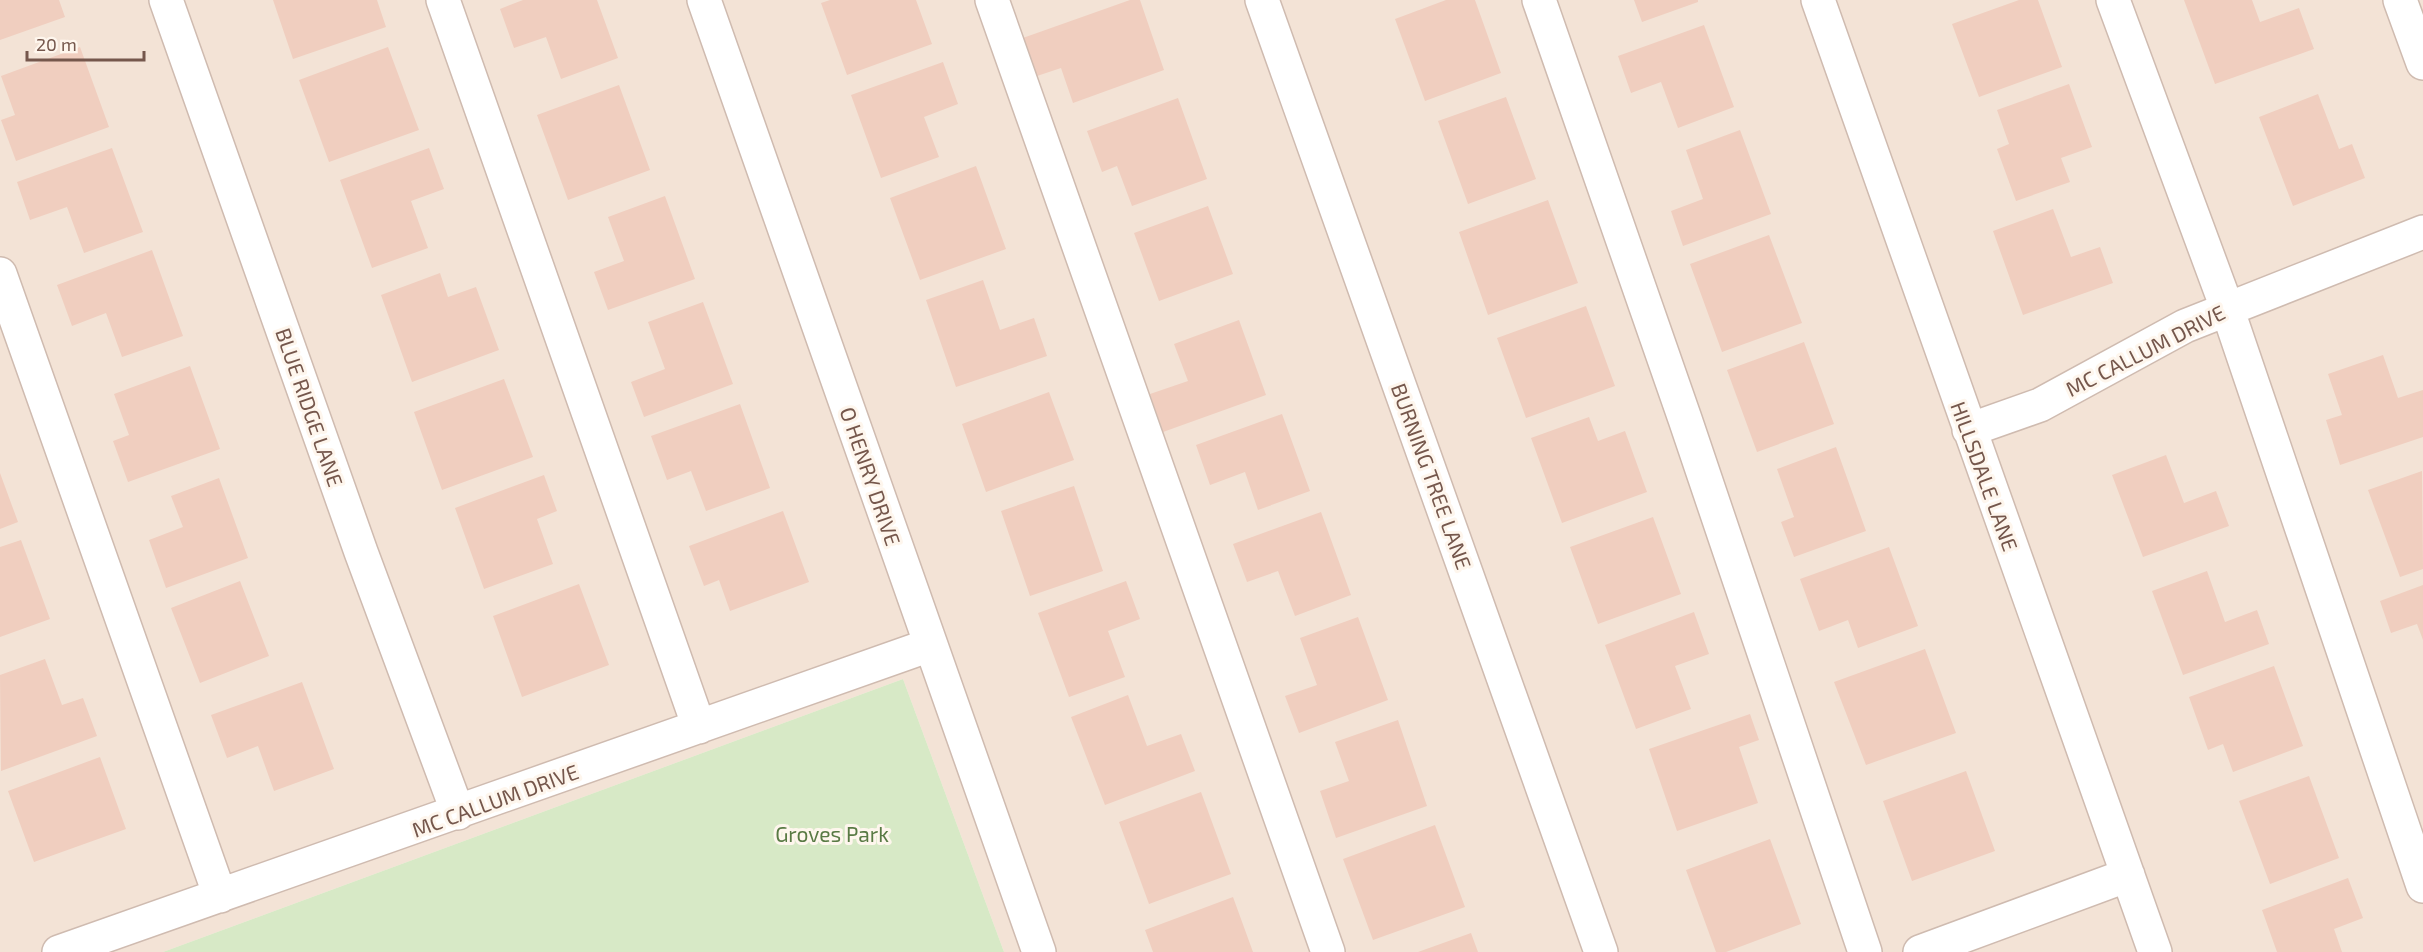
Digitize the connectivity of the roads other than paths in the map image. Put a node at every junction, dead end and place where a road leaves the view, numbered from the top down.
1 (166, 0) edge
2 (443, 0) edge
3 (704, 0) edge
4 (992, 0) edge
5 (1262, 0) edge
6 (1539, 0) edge
7 (1818, 0) edge
8 (2113, 0) edge
9 (2400, 0) edge
10 (2423, 63) edge
11 (2423, 232) edge
12 (0, 274) edge
13 (2227, 308) junction
14 (1969, 430) junction
15 (930, 645) junction
16 (699, 727) junction
17 (458, 813) junction
18 (2128, 875) junction
19 (2423, 886) edge
20 (220, 896) junction
21 (59, 952) edge
22 (1039, 952) edge
23 (1328, 952) edge
24 (1601, 952) edge
25 (1865, 952) edge
26 (1920, 952) edge
27 (2155, 952) edge

1 - 17 street, BLUE RIDGE LANE
2 - 16 street
3 - 15 street, O HENRY DRIVE
4 - 23 street
5 - 24 street, BURNING TREE LANE
6 - 25 street
7 - 14 street, HILLSDALE LANE
8 - 13 street
9 - 10 street
11 - 13 street, MC CALLUM DRIVE
12 - 20 street
13 - 14 street, MC CALLUM DRIVE
13 - 19 street
14 - 18 street, HILLSDALE LANE
15 - 16 street, MC CALLUM DRIVE
15 - 22 street, O HENRY DRIVE
16 - 17 street, MC CALLUM DRIVE
17 - 20 street, MC CALLUM DRIVE
18 - 26 street
18 - 27 street, HILLSDALE LANE
20 - 21 street, MC CALLUM DRIVE

